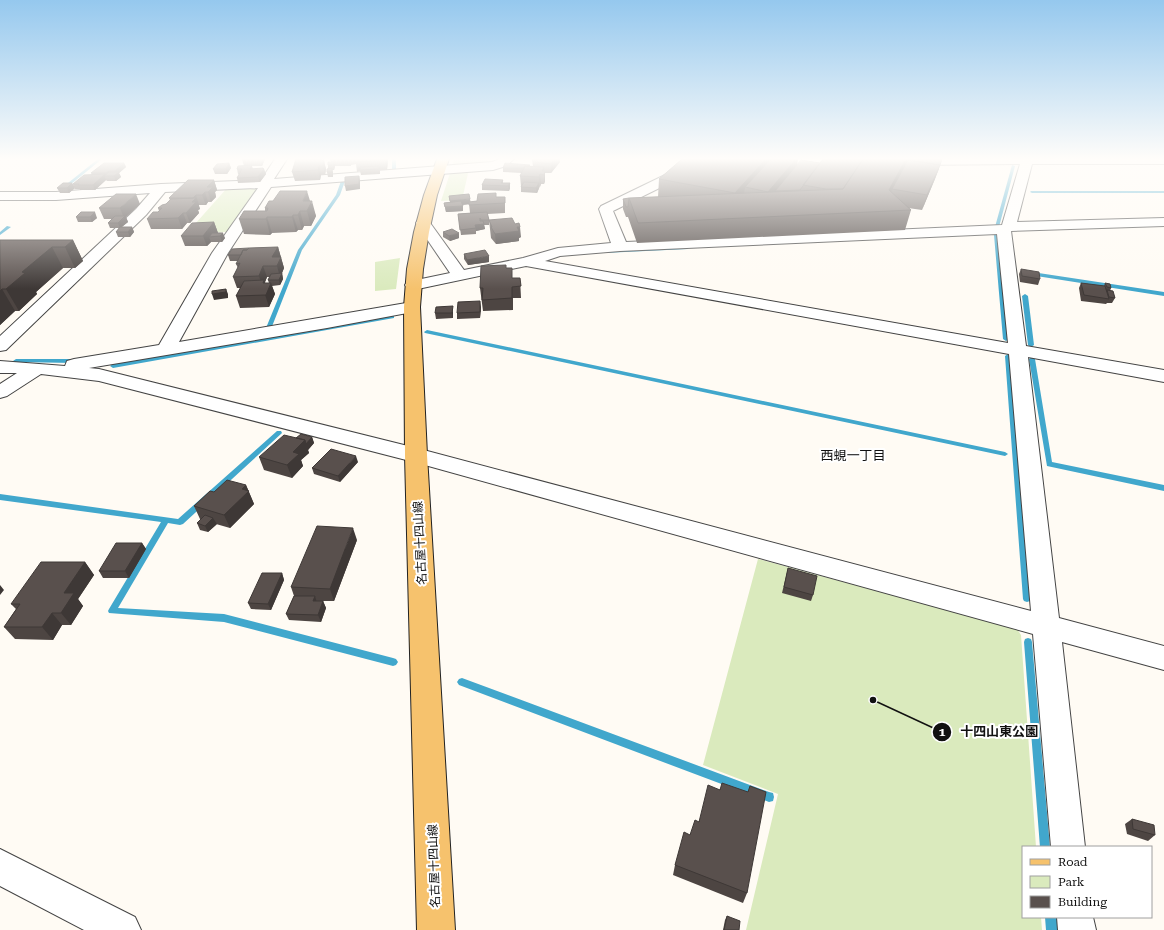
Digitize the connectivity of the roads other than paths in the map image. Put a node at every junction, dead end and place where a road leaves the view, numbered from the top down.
1 (149, 202) edge
2 (254, 202) edge
3 (429, 202) edge
4 (619, 202) edge
5 (1015, 202) edge
6 (1164, 222) edge
7 (423, 223) junction
8 (1007, 228) junction
9 (620, 247) junction
10 (526, 262) junction
11 (460, 276) junction
12 (413, 296) junction
13 (0, 346) edge
14 (1019, 350) junction
15 (165, 351) junction
16 (0, 367) edge
17 (41, 369) junction
18 (1164, 376) edge
19 (0, 392) edge
20 (416, 455) junction
21 (1045, 626) junction
22 (1164, 658) edge
23 (1068, 846) edge
24 (0, 867) edge
25 (1075, 918) edge
26 (122, 930) edge
27 (436, 930) edge
28 (1077, 930) edge

1 - 13 street
2 - 15 street
3 - 7 main road, 名古屋十四山線
4 - 9 street
5 - 8 street
6 - 8 street
7 - 11 street
7 - 12 main road, 名古屋十四山線
8 - 9 street
8 - 14 street
9 - 10 street
10 - 11 street
10 - 14 street
11 - 12 street
12 - 15 street
12 - 20 main road, 名古屋十四山線
14 - 18 street
14 - 21 street
15 - 17 street
16 - 17 street
17 - 19 street
17 - 20 street
20 - 21 street
20 - 27 main road, 名古屋十四山線
21 - 22 street
21 - 23 street
24 - 26 street
25 - 28 street

